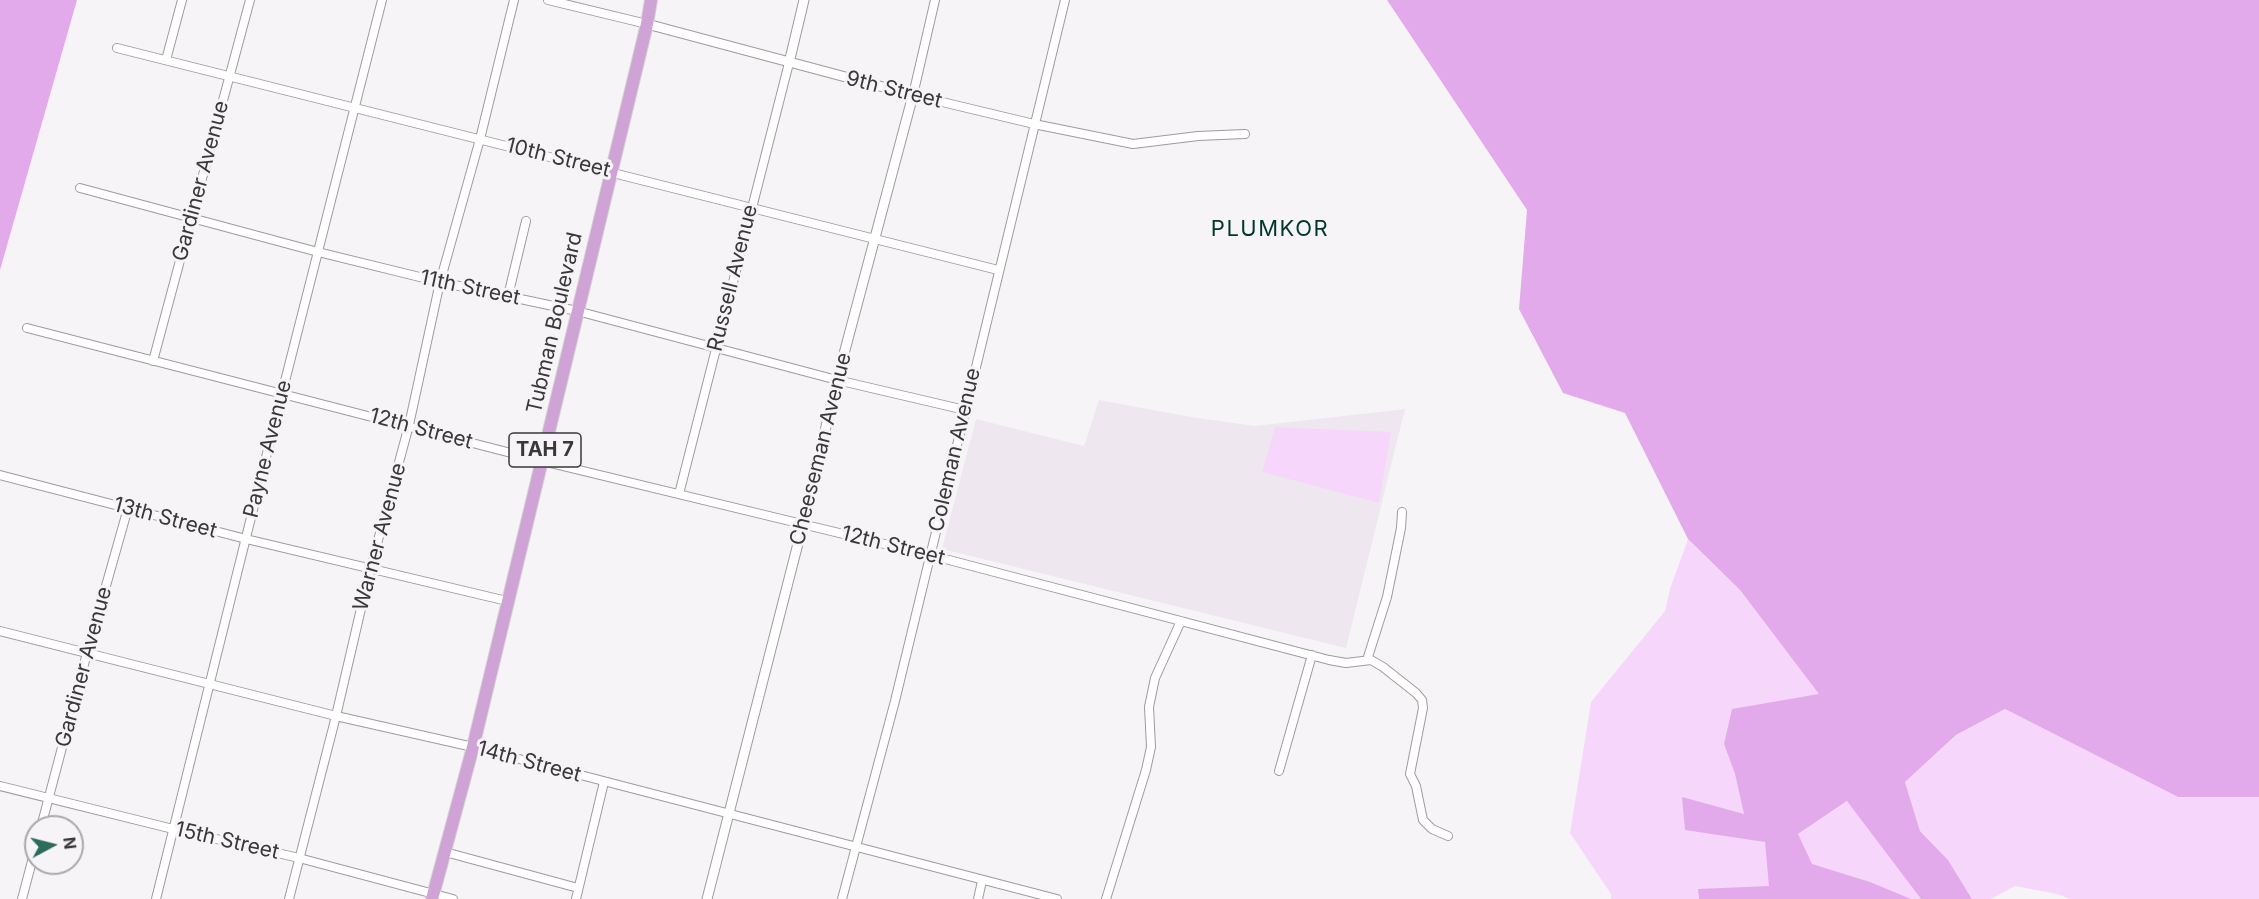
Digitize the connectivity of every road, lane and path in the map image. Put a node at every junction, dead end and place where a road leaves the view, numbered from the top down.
1 (182, 0) edge
2 (250, 0) edge
3 (382, 0) edge
4 (514, 0) edge
5 (548, 0) edge
6 (651, 0) edge
7 (804, 0) edge
8 (935, 0) edge
9 (1065, 0) edge
10 (647, 24) junction
11 (117, 48) dead end
12 (166, 60) junction
13 (789, 63) junction
14 (230, 76) junction
15 (913, 95) junction
16 (353, 107) junction
17 (1034, 124) junction
18 (1245, 134) dead end
19 (480, 139) junction
20 (611, 172) junction
21 (80, 188) dead end
22 (751, 207) junction
23 (190, 219) junction
24 (526, 221) dead end
25 (875, 238) junction
26 (318, 252) junction
27 (998, 270) junction
28 (440, 282) junction
29 (508, 297) junction
30 (577, 311) junction
31 (27, 328) dead end
32 (716, 348) junction
33 (153, 361) junction
34 (837, 380) junction
35 (282, 393) junction
36 (965, 410) junction
37 (409, 425) junction
38 (542, 461) junction
39 (0, 475) edge
40 (679, 494) junction
41 (128, 508) junction
42 (1402, 512) dead end
43 (803, 524) junction
44 (246, 539) junction
45 (930, 555) junction
46 (370, 570) junction
47 (507, 601) junction
48 (1181, 621) junction
49 (0, 631) edge
50 (87, 653) junction
51 (1312, 655) junction
52 (1367, 660) junction
53 (210, 684) junction
54 (336, 716) junction
55 (473, 747) junction
56 (1279, 771) dead end
57 (604, 782) junction
58 (0, 786) edge
59 (49, 798) junction
60 (44, 815) edge
61 (729, 815) junction
62 (173, 829) junction
63 (1448, 836) dead end
64 (856, 846) junction
65 (445, 852) junction
66 (299, 858) junction
67 (28, 875) edge
68 (982, 881) junction
69 (578, 888) junction
70 (433, 897) edge
71 (22, 899) edge
72 (156, 899) edge
73 (289, 899) edge
74 (453, 899) edge
75 (576, 899) edge
76 (707, 899) edge
77 (842, 899) edge
78 (978, 899) edge
79 (1057, 899) edge
80 (1106, 899) edge

1 - 12 street
2 - 14 street, Gardiner Avenue
3 - 16 street, Payne Avenue
4 - 19 street, Warner Avenue
5 - 10 street, 9th Street
6 - 10 highway, Tubman Boulevard / TAH 7
7 - 13 street
8 - 15 street, Cheeseman Avenue
9 - 17 street, Coleman Avenue
10 - 13 street, 9th Street
10 - 20 highway, Tubman Boulevard / TAH 7
11 - 12 street, 10th Street
12 - 14 street, 10th Street
13 - 15 street, 9th Street
13 - 22 street, Russell Avenue
14 - 16 street, 10th Street
14 - 23 street, Gardiner Avenue
15 - 17 street, 9th Street
15 - 25 street, Cheeseman Avenue
16 - 19 street, 10th Street
16 - 26 street, Payne Avenue
17 - 18 street, 9th Street
17 - 27 street, Coleman Avenue
19 - 20 street, 10th Street
19 - 28 street, Warner Avenue
20 - 22 street, 10th Street
20 - 30 highway, Tubman Boulevard / TAH 7
21 - 23 street, 11th Street
22 - 25 street, 10th Street
22 - 32 street, Russell Avenue
23 - 26 street, 11th Street
23 - 33 street, Gardiner Avenue
24 - 29 street
25 - 27 street, 10th Street
25 - 34 street, Cheeseman Avenue
26 - 28 street, 11th Street
26 - 35 street, Payne Avenue
27 - 36 street, Coleman Avenue
28 - 29 street, 11th Street
28 - 37 street, Warner Avenue
29 - 30 street, 11th Street
30 - 32 street, 11th Street
30 - 38 highway, Tubman Boulevard / TAH 7
31 - 33 street, 12th Street
32 - 34 street, 11th Street
32 - 40 street, Russell Avenue
33 - 35 street, 12th Street
34 - 36 street, 11th Street
34 - 43 street, Cheeseman Avenue
35 - 37 street, 12th Street
35 - 44 street, Payne Avenue
36 - 45 street, Coleman Avenue
37 - 38 street, 12th Street
37 - 46 street, Warner Avenue
38 - 40 street, 12th Street
38 - 47 highway, Tubman Boulevard / TAH 7
39 - 41 street, 13th Street
40 - 43 street, 12th Street
41 - 44 street, 13th Street
41 - 50 street, Gardiner Avenue
42 - 52 street
43 - 45 street, 12th Street
43 - 61 street, Cheeseman Avenue
44 - 46 street, 13th Street
44 - 53 street, Payne Avenue
45 - 48 street, 12th Street
45 - 64 street, Coleman Avenue
46 - 47 street, 13th Street
46 - 54 street, Warner Avenue
47 - 55 highway, Tubman Boulevard / TAH 7
48 - 51 street, 12th Street
48 - 80 street
49 - 50 street, 14th Street
50 - 53 street, 14th Street
50 - 59 street, Gardiner Avenue
51 - 52 street, 12th Street
51 - 56 street
52 - 63 street
53 - 54 street, 14th Street
53 - 62 street, Payne Avenue
54 - 55 street, 14th Street
54 - 66 street, Warner Avenue
55 - 57 street, 14th Street
55 - 65 highway, Tubman Boulevard / TAH 7
57 - 61 street, 14th Street
57 - 69 street
58 - 59 street, 15th Street
59 - 60 street, Gardiner Avenue
59 - 62 street, 15th Street
61 - 64 street, 14th Street
61 - 76 street, Cheeseman Avenue
62 - 66 street, 15th Street
62 - 72 street, Payne Avenue
64 - 68 street, 14th Street
64 - 77 street, Coleman Avenue
65 - 69 street
65 - 70 highway, Tubman Boulevard / TAH 7
66 - 70 street, 15th Street
66 - 73 street, Warner Avenue
67 - 71 street
68 - 78 street
68 - 79 street, 14th Street
69 - 75 street
70 - 74 street, 15th Street

